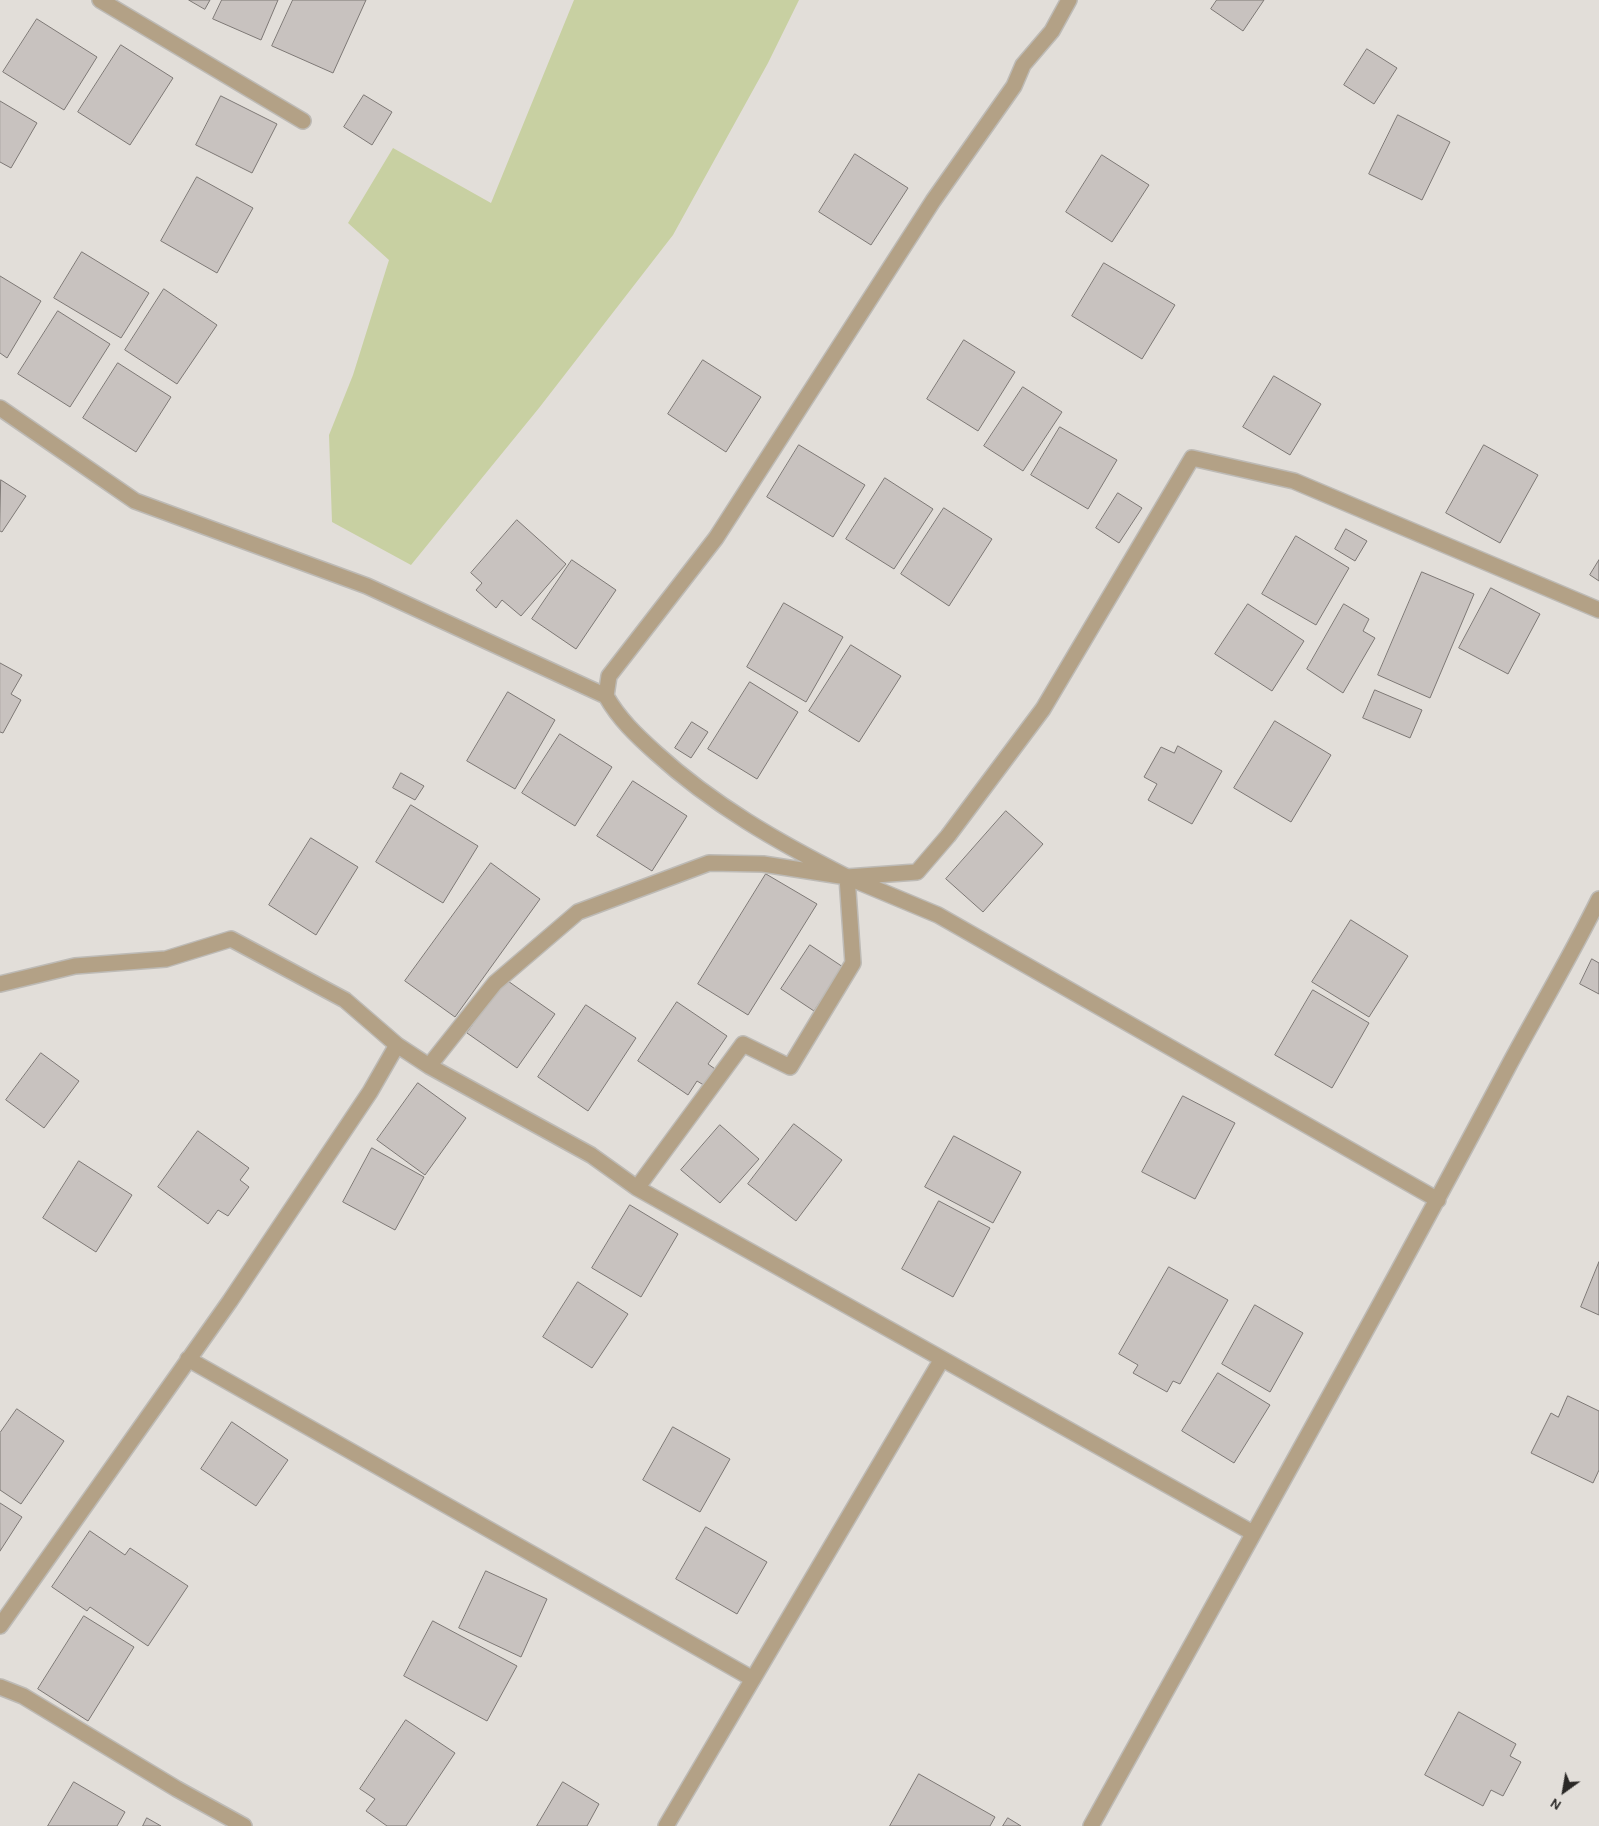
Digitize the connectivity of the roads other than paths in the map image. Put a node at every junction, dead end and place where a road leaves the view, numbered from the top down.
1 (100, 0) edge
2 (1069, 0) edge
3 (303, 120) dead end
4 (0, 408) edge
5 (1599, 610) edge
6 (606, 696) junction
7 (847, 877) junction
8 (1599, 899) edge
9 (0, 984) edge
10 (397, 1045) junction
11 (429, 1066) junction
12 (637, 1188) junction
13 (1438, 1200) junction
14 (188, 1359) junction
15 (942, 1359) junction
16 (1253, 1533) junction
17 (0, 1626) edge
18 (753, 1679) junction
19 (0, 1687) edge
20 (244, 1826) edge
21 (666, 1826) edge
22 (1091, 1826) edge

1 - 3 street
2 - 6 street
4 - 6 street
5 - 7 street
6 - 7 street
7 - 11 street
7 - 12 street
7 - 13 street
8 - 13 street
9 - 10 street
10 - 11 street
10 - 14 street
11 - 12 street
12 - 15 street
13 - 16 street
14 - 17 street
14 - 18 street
15 - 16 street
15 - 18 street
16 - 22 street
18 - 21 street
19 - 20 street

